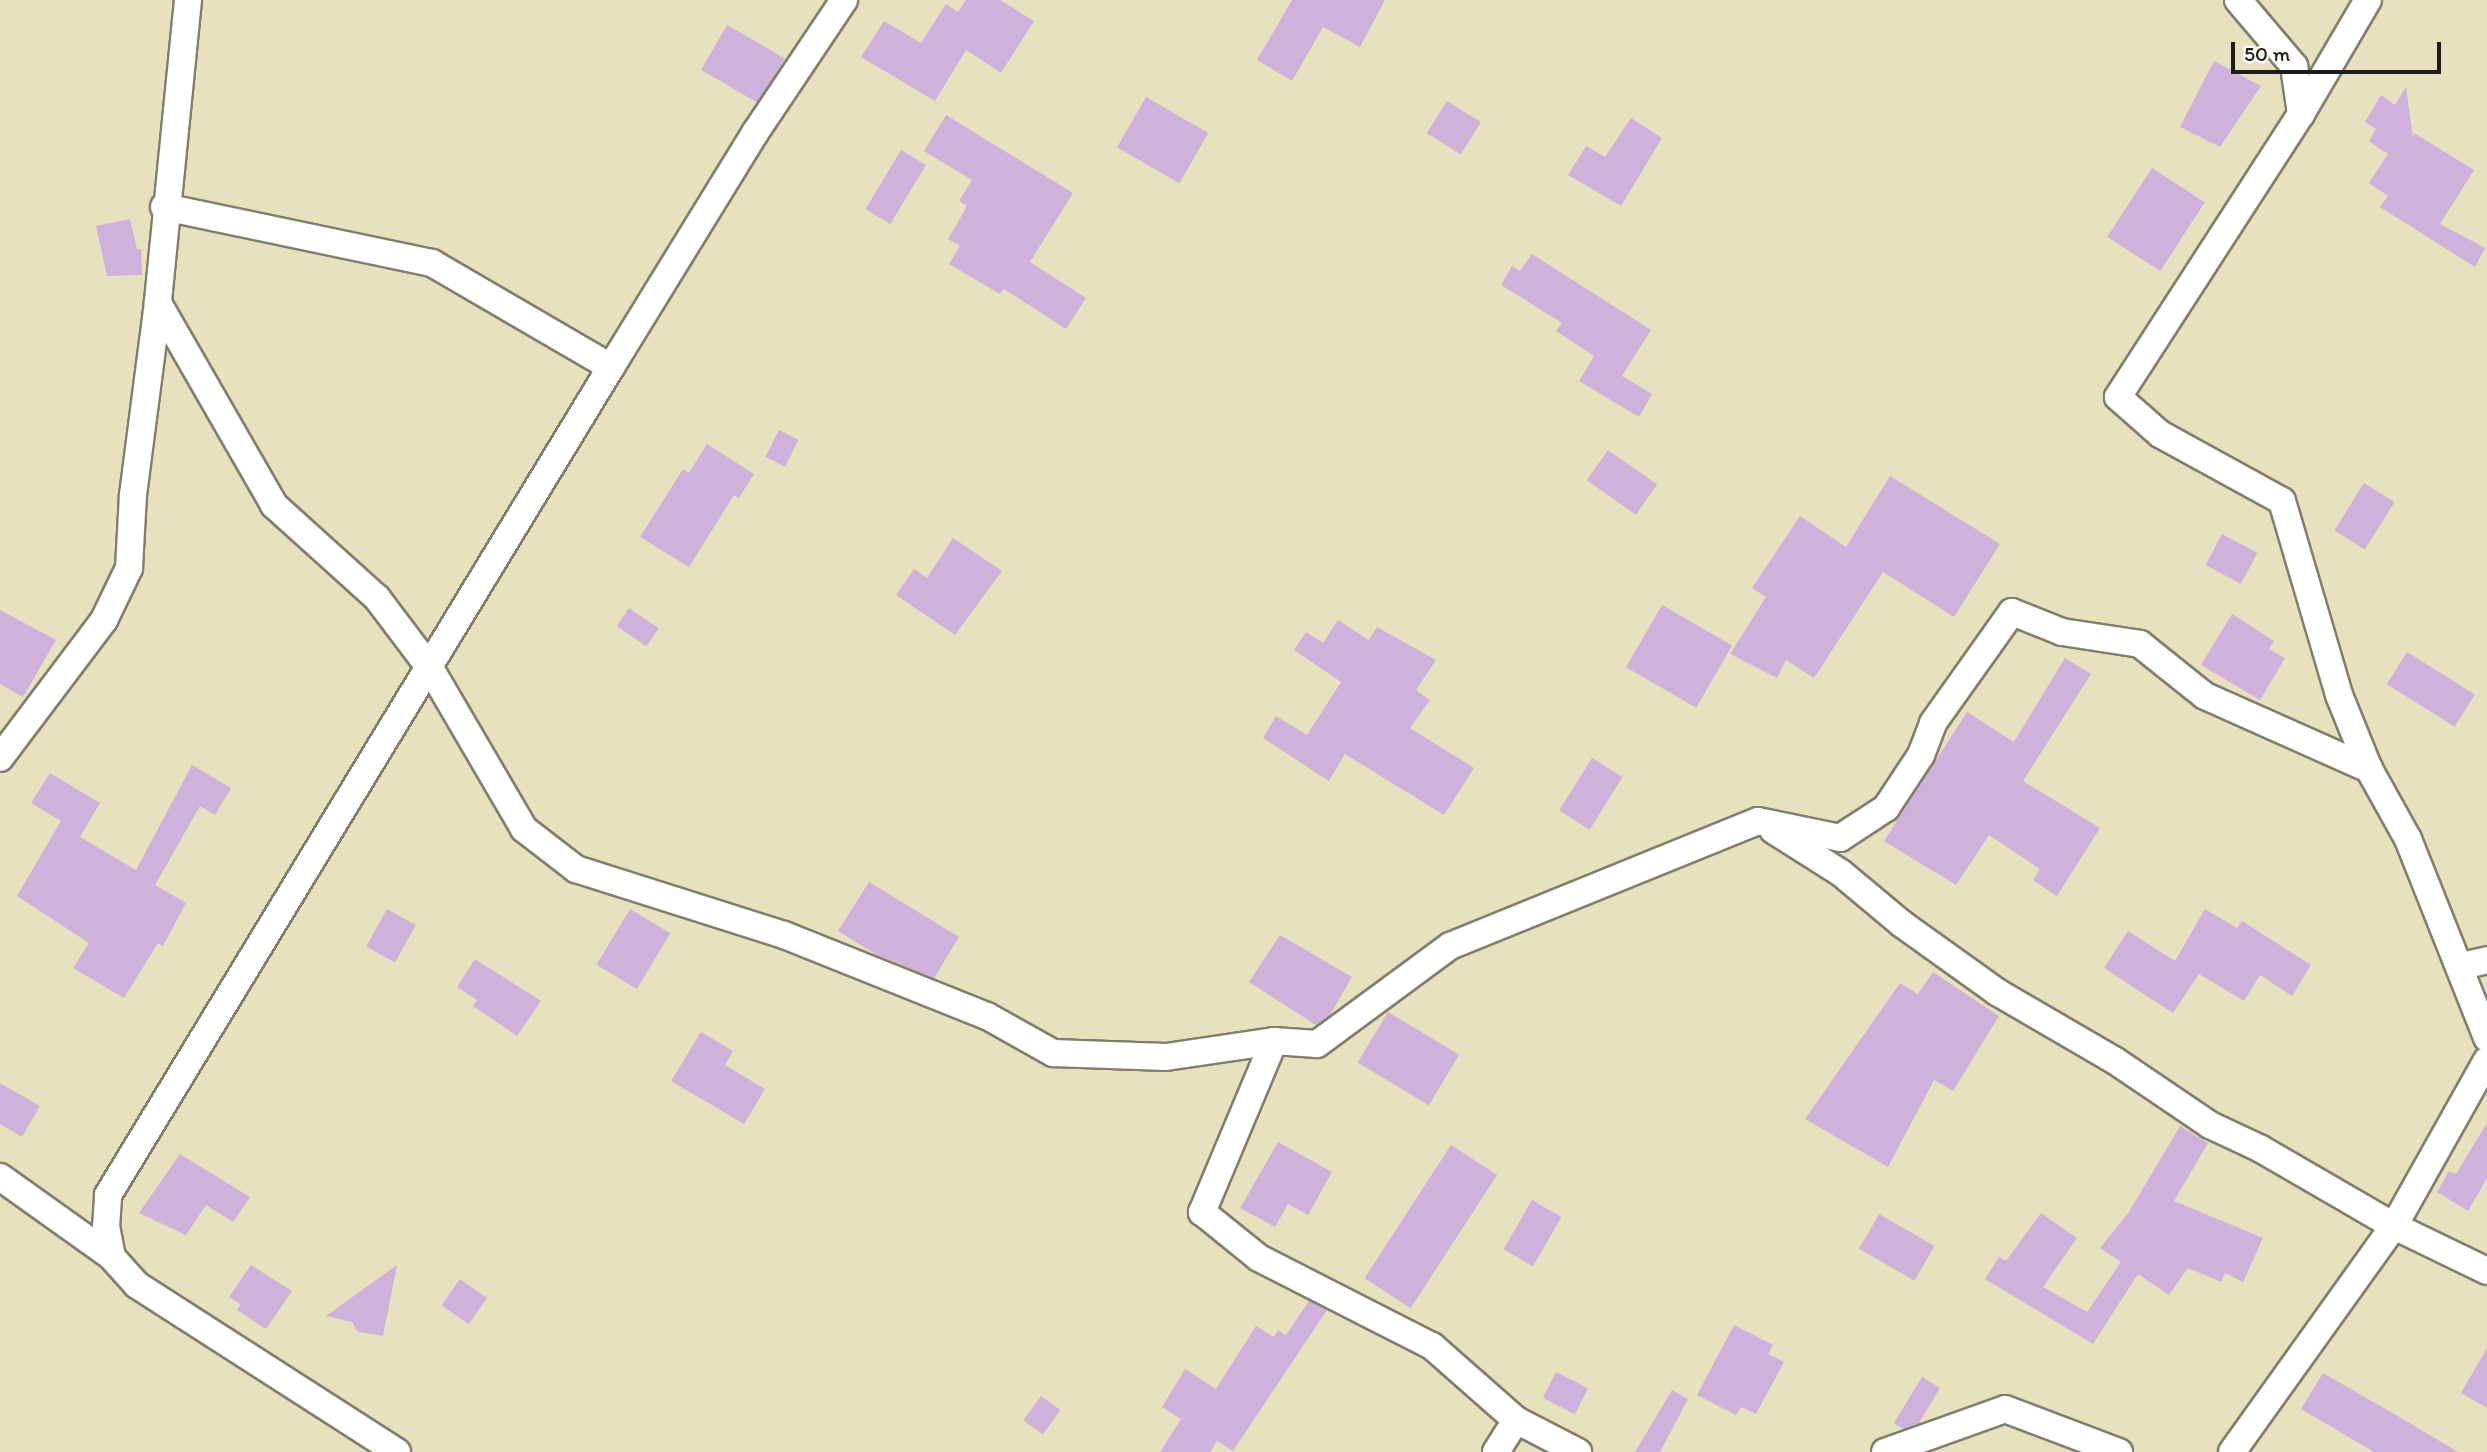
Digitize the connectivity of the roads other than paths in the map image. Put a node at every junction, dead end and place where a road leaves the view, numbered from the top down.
1 (188, 0) edge
2 (844, 0) edge
3 (2238, 0) edge
4 (2368, 0) edge
5 (2301, 114) junction
6 (164, 207) junction
7 (158, 303) junction
8 (611, 367) junction
9 (430, 668) junction
10 (0, 758) edge
11 (2370, 769) junction
12 (1758, 821) junction
13 (2474, 963) edge
14 (2487, 1038) edge
15 (1274, 1041) junction
16 (2487, 1060) edge
17 (0, 1177) edge
18 (2394, 1226) junction
19 (112, 1257) junction
20 (2487, 1271) edge
21 (1516, 1420) junction
22 (397, 1452) edge
23 (1496, 1452) edge
24 (1578, 1452) edge
25 (1885, 1452) edge
26 (2119, 1452) edge
27 (2232, 1452) edge

1 - 6 street
2 - 8 street
3 - 5 street
4 - 5 street
5 - 11 street
6 - 7 street
6 - 8 street
7 - 9 street
7 - 10 street
8 - 9 street
9 - 15 street
9 - 19 street
11 - 12 street
11 - 13 street
12 - 15 street
12 - 18 street
13 - 14 street
15 - 21 street
16 - 18 street
17 - 19 street
18 - 20 street
18 - 27 street
19 - 22 street
21 - 23 street
21 - 24 street
25 - 26 street

